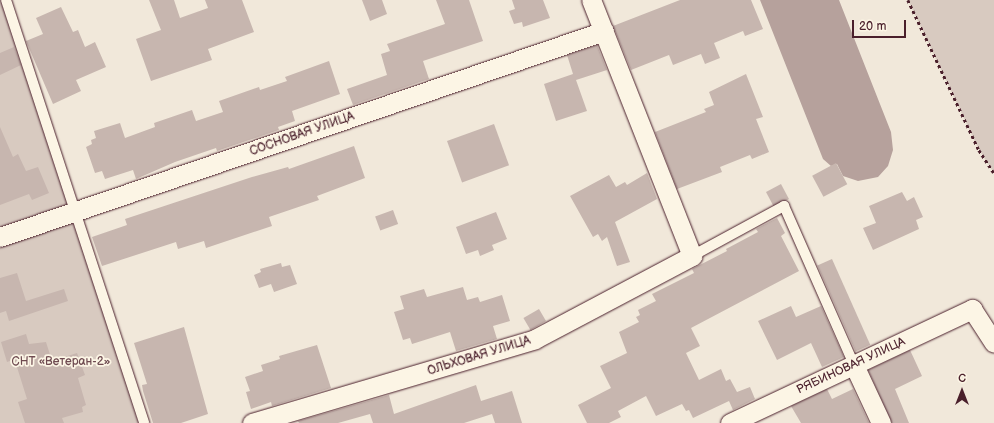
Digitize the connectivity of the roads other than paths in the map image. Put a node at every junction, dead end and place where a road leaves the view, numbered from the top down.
1 (6, 0) edge
2 (591, 0) edge
3 (604, 32) junction
4 (75, 210) junction
5 (0, 237) edge
6 (692, 256) junction
7 (994, 343) edge
8 (854, 365) junction
9 (144, 423) edge
10 (252, 423) edge
11 (730, 423) edge
12 (881, 423) edge

1 - 4 lane
2 - 3 street
3 - 4 street, СОСНОВАЯ УЛИЦА
3 - 6 street
4 - 5 street, СОСНОВАЯ УЛИЦА
4 - 9 lane
6 - 8 lane
6 - 10 street, ОЛЬХОВАЯ УЛИЦА
7 - 8 street, РЯБИНОВАЯ УЛИЦА
8 - 11 street, РЯБИНОВАЯ УЛИЦА
8 - 12 street

